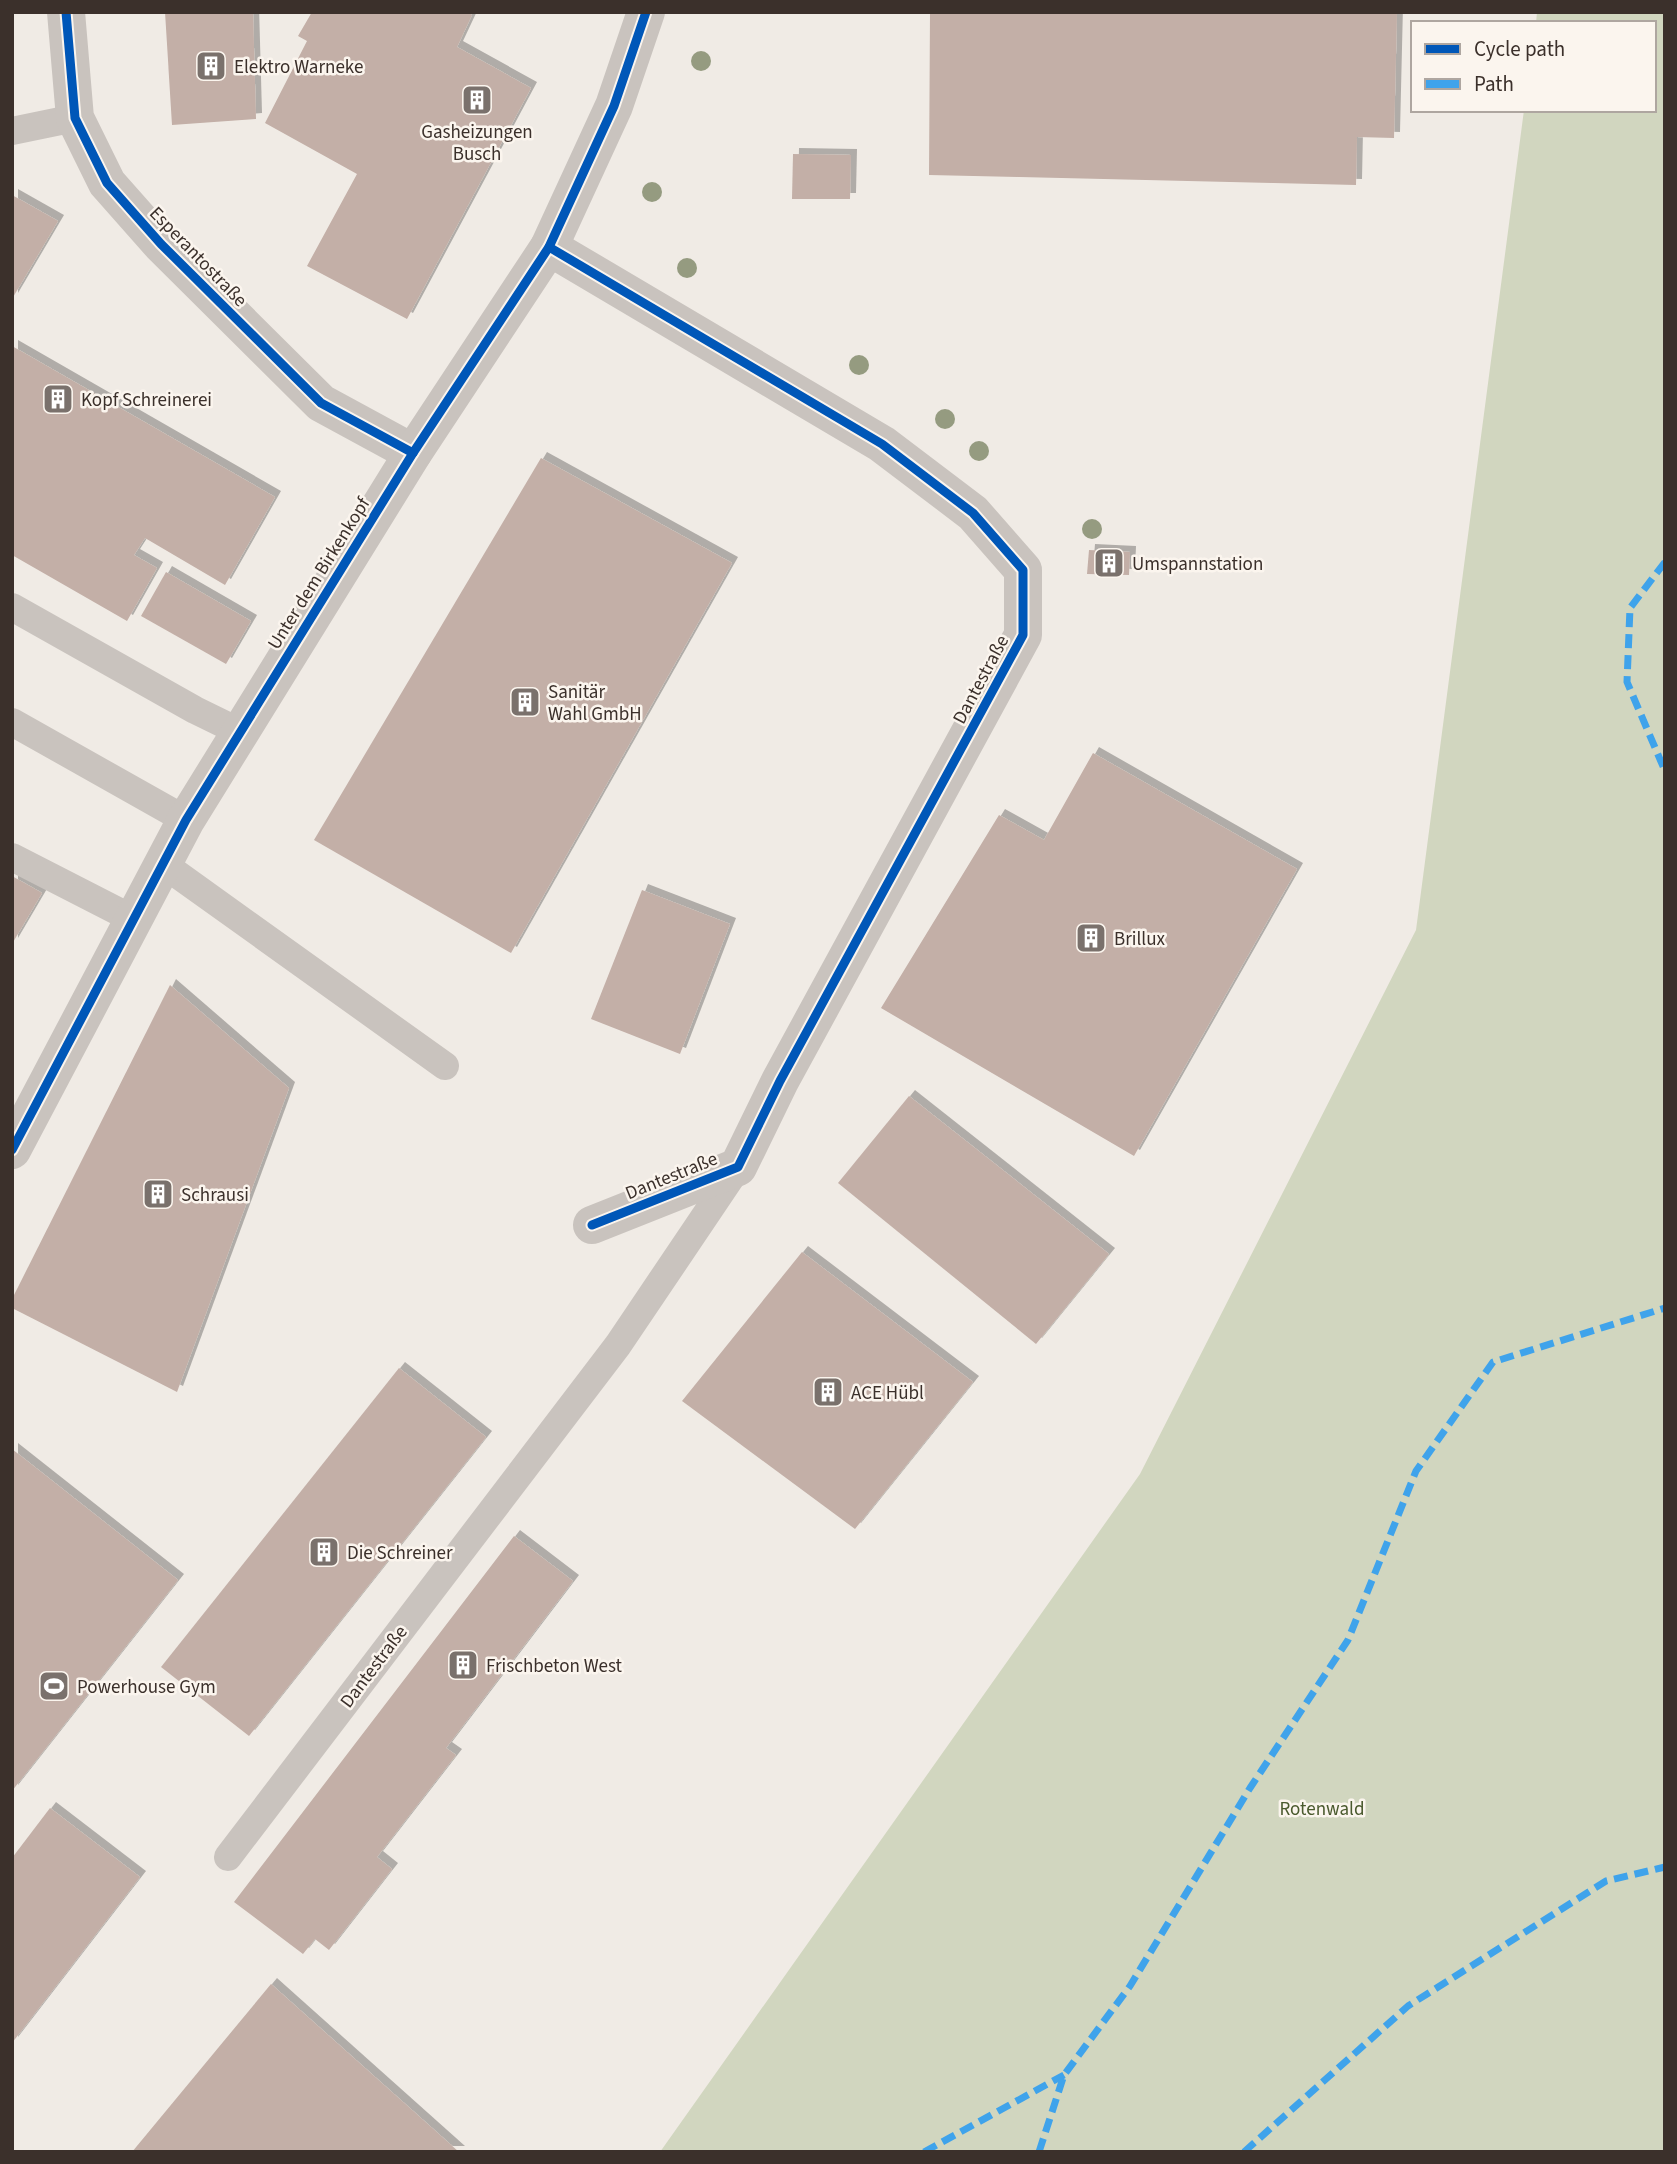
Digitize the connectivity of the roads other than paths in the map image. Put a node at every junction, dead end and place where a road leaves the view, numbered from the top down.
1 (66, 12) edge
2 (646, 12) edge
3 (75, 118) junction
4 (12, 131) edge
5 (550, 247) junction
6 (414, 453) junction
7 (12, 607) edge
8 (12, 722) edge
9 (240, 732) junction
10 (186, 820) junction
11 (12, 857) edge
12 (163, 864) junction
13 (133, 919) junction
14 (445, 1066) dead end
15 (12, 1150) edge
16 (738, 1167) junction
17 (592, 1225) dead end
18 (228, 1857) dead end

1 - 3 street, Esperantostraße
2 - 5 street, Unter dem Birkenkopf
3 - 4 lane
3 - 6 street, Esperantostraße
5 - 6 street, Unter dem Birkenkopf
5 - 16 street, Dantestraße
6 - 9 street, Unter dem Birkenkopf
7 - 9 lane
8 - 10 lane
9 - 10 street, Unter dem Birkenkopf
10 - 12 street, Unter dem Birkenkopf
11 - 13 lane
12 - 13 street, Unter dem Birkenkopf
12 - 14 lane
13 - 15 street, Unter dem Birkenkopf
16 - 17 street, Dantestraße
16 - 18 lane, Dantestraße

